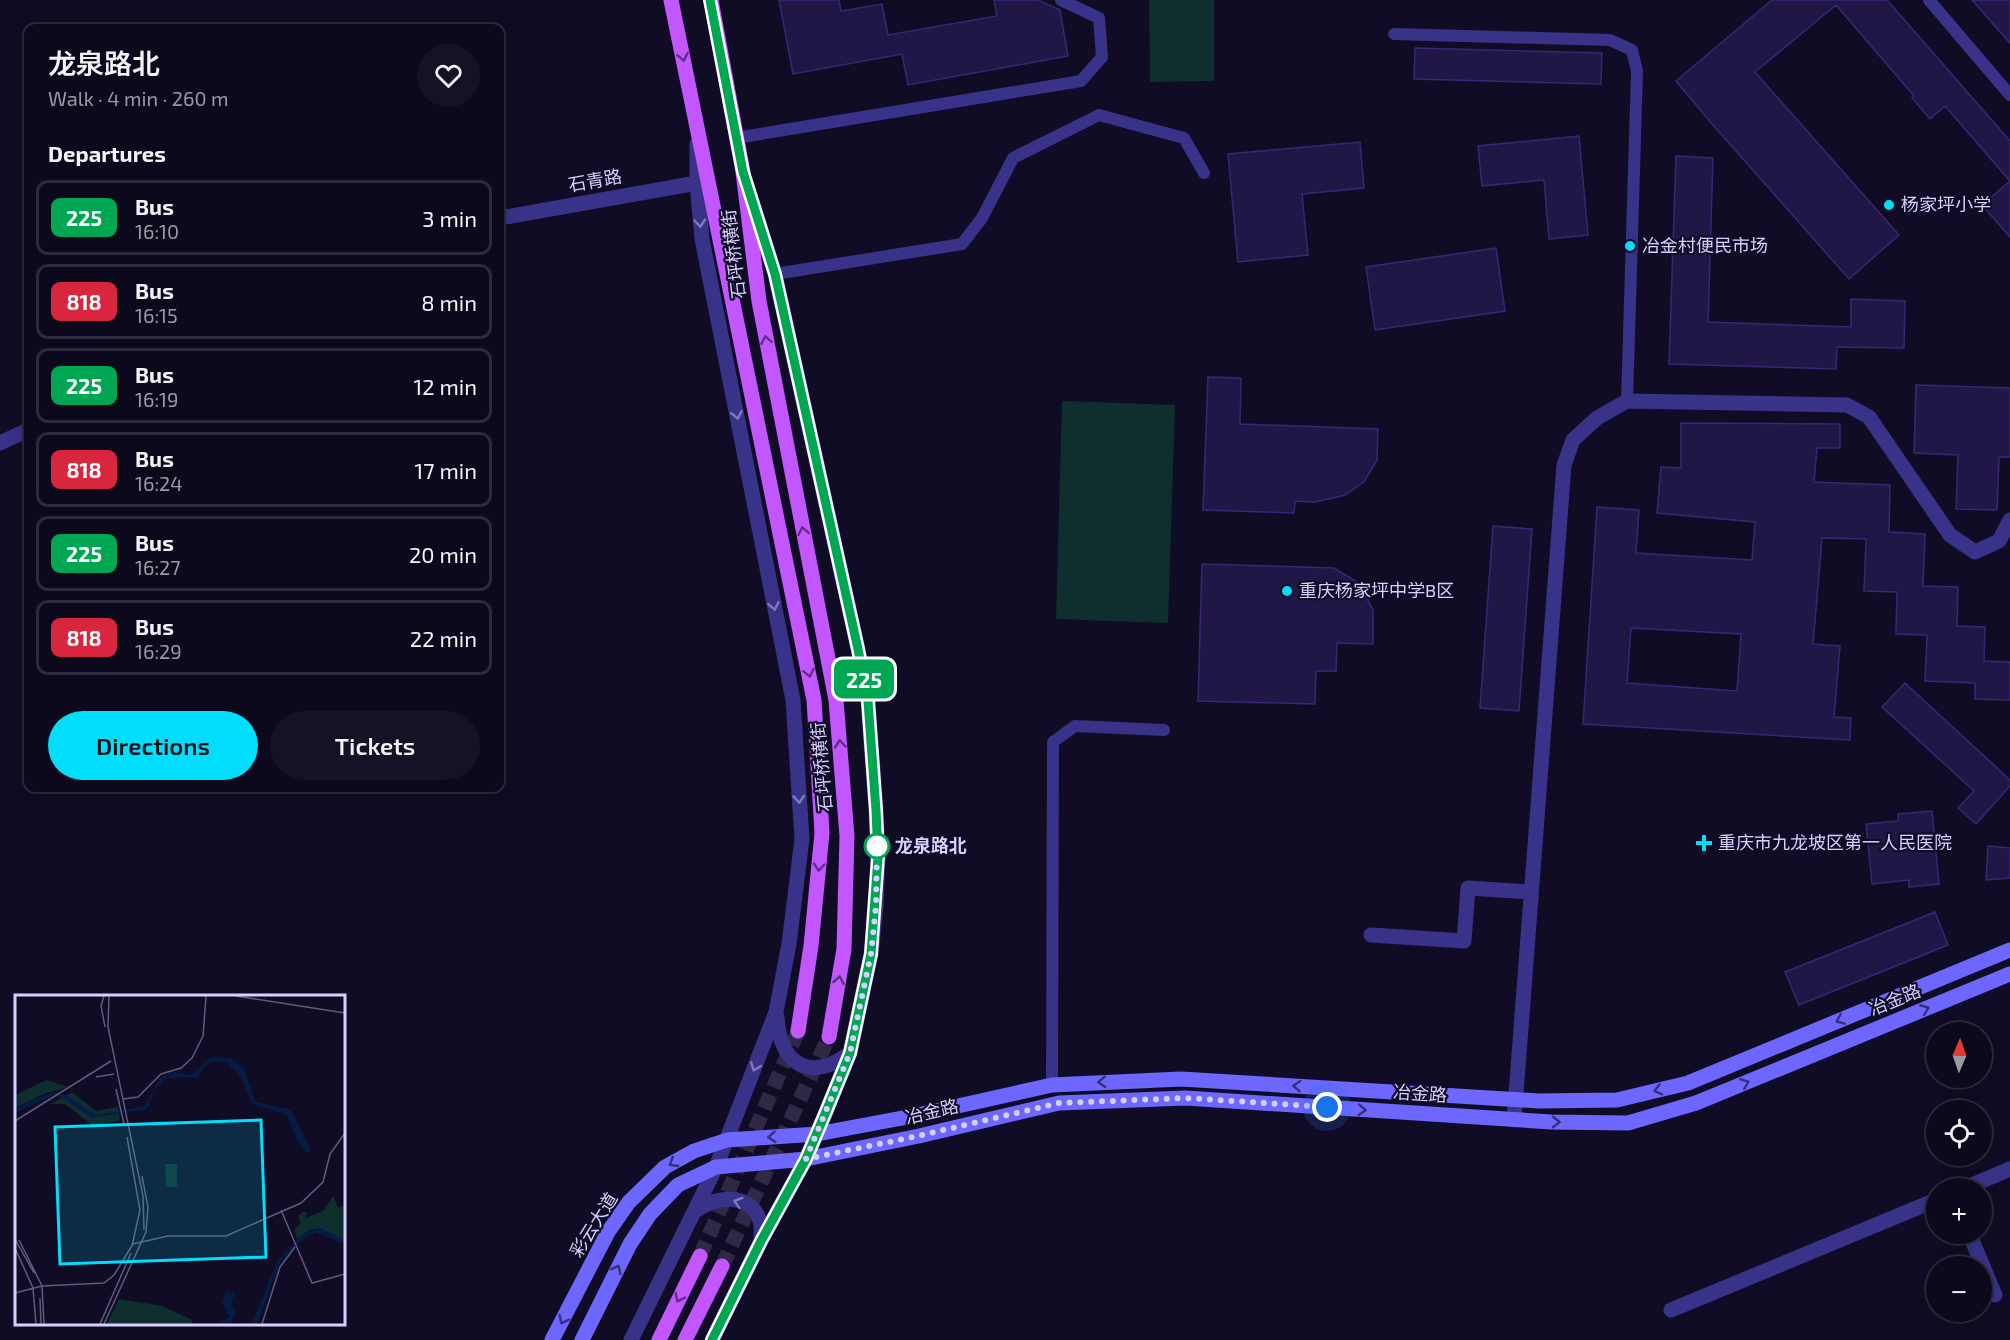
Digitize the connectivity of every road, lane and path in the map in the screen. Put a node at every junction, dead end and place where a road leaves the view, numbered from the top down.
1 (671, 0) edge
2 (711, 0) edge
3 (1061, 0) edge
4 (1929, 0) edge
5 (1395, 34) dead end
6 (2010, 95) edge
7 (697, 123) junction
8 (736, 138) junction
9 (743, 172) junction
10 (1204, 173) dead end
11 (697, 183) junction
12 (504, 217) edge
13 (775, 274) junction
14 (1627, 401) junction
15 (24, 432) edge
16 (0, 443) edge
17 (2010, 520) edge
18 (1164, 730) dead end
19 (1531, 892) junction
20 (1371, 935) dead end
21 (2010, 950) edge
22 (2010, 974) edge
23 (776, 1012) junction
24 (798, 1031) tunnel mouth
25 (829, 1038) tunnel mouth
26 (850, 1053) junction
27 (1052, 1085) junction
28 (1515, 1100) junction
29 (1514, 1120) junction
30 (817, 1134) junction
31 (727, 1140) junction
32 (806, 1159) junction
33 (716, 1167) junction
34 (2010, 1169) edge
35 (1989, 1178) edge
36 (1926, 1204) edge
37 (692, 1214) junction
38 (761, 1241) junction
39 (1974, 1244) edge
40 (700, 1256) tunnel mouth
41 (722, 1266) tunnel mouth
42 (1995, 1295) dead end
43 (1671, 1310) dead end
44 (552, 1340) edge
45 (582, 1340) edge
46 (631, 1340) edge
47 (658, 1340) edge
48 (685, 1340) edge
49 (712, 1340) edge

1 -> 7 main road, 石坪桥横街
2 - 8 main road, 石坪桥横街
3 - 8 lane
4 - 6 lane
5 - 14 lane
7 - 11 street
7 -> 24 main road, 石坪桥横街
8 - 9 main road, 石坪桥横街
9 - 13 street
25 -> 9 main road, 石坪桥横街
10 - 13 lane
11 - 12 street, 石青路
11 -> 23 street
13 - 26 street
14 - 17 street
14 - 19 street
15 - 16 street
18 - 27 lane
19 - 20 street
19 - 28 street
21 -> 28 main road, 冶金路
29 -> 22 main road, 冶金路
23 - 26 street
23 -> 31 street
26 - 30 street
28 -> 27 main road, 冶金路
27 - 30 main road, 冶金路
28 - 29 street
32 -> 29 main road, 冶金路
30 -> 31 main road, 冶金路
30 - 32 street
31 - 33 street
31 -> 44 main road, 彩云大道
32 - 33 main road, 冶金路
32 - 38 street
33 - 37 street
45 -> 33 main road
34 - 35 street
36 - 43 street
38 -> 37 street
37 - 46 street
38 - 49 street
39 - 42 street
40 -> 47 main road
41 - 48 main road

